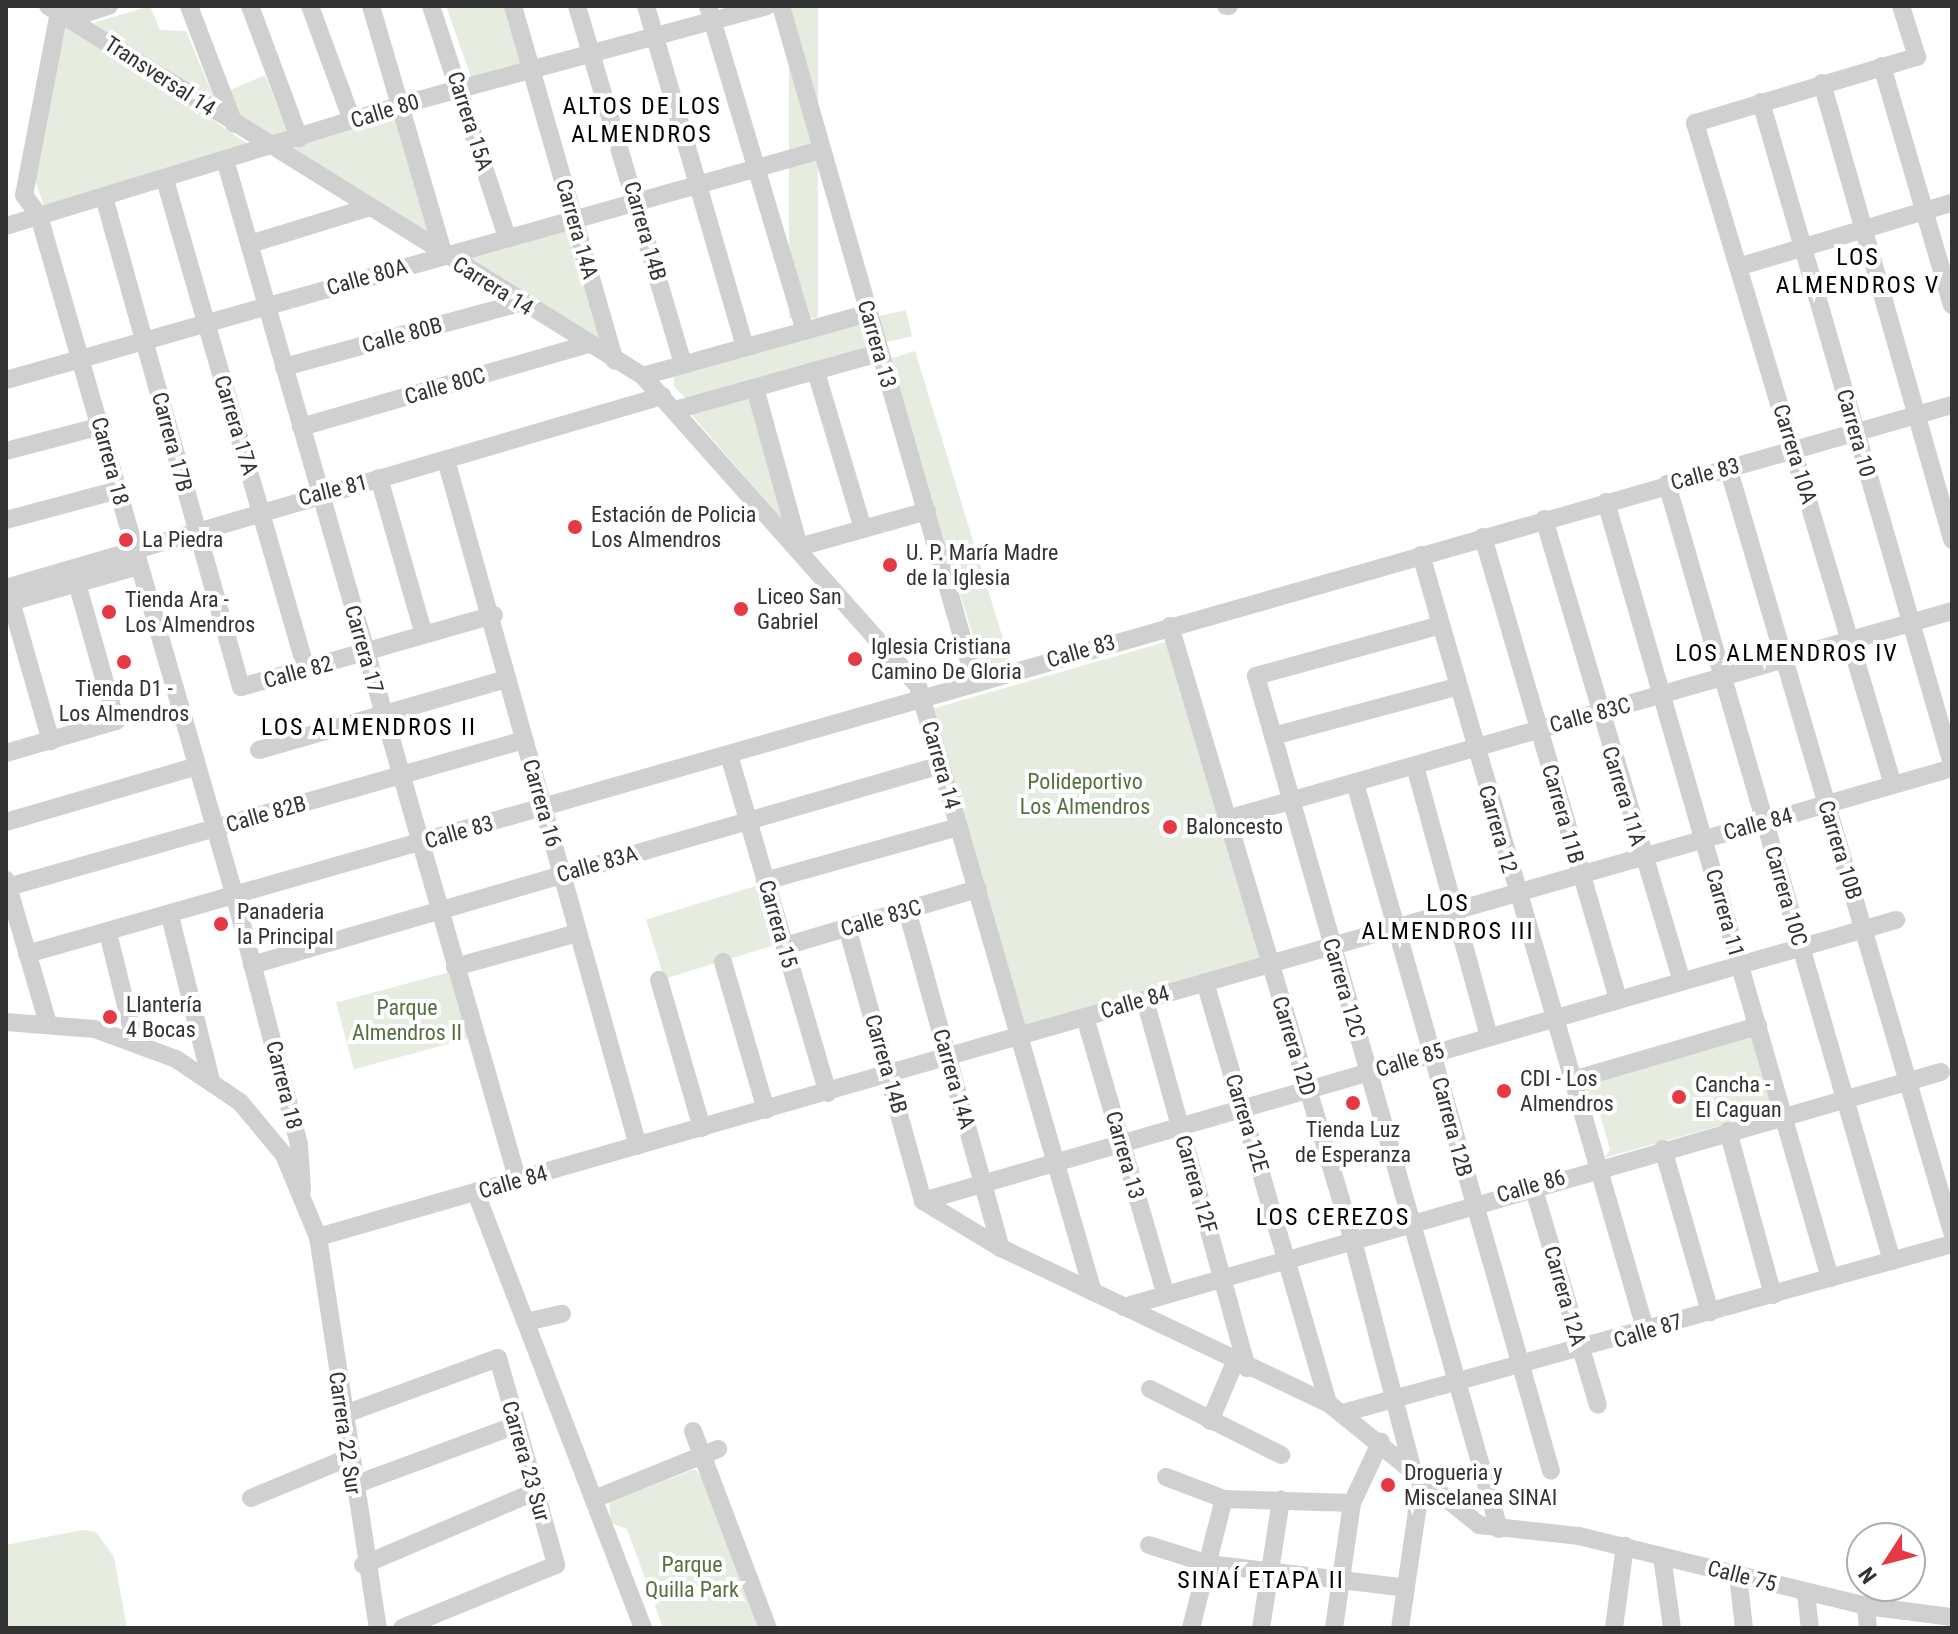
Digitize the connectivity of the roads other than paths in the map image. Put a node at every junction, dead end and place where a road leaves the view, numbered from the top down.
1 (109, 6) edge
2 (189, 6) edge
3 (250, 6) edge
4 (310, 6) edge
5 (371, 6) edge
6 (431, 6) edge
7 (513, 6) edge
8 (577, 6) edge
9 (646, 6) edge
10 (767, 6) edge
11 (781, 6) edge
12 (1901, 6) edge
13 (61, 11) edge
14 (711, 15) edge
15 (656, 39) junction
16 (590, 56) junction
17 (1882, 66) junction
18 (532, 71) junction
19 (1822, 83) junction
20 (461, 89) junction
21 (1761, 102) junction
22 (404, 104) junction
23 (352, 120) junction
24 (234, 124) junction
25 (299, 138) junction
26 (272, 147) junction
27 (821, 150) junction
28 (226, 163) junction
29 (760, 168) junction
30 (165, 180) junction
31 (699, 186) junction
32 (15, 194) edge
33 (104, 197) junction
34 (1951, 203) edge
35 (638, 204) junction
36 (367, 208) junction
37 (1924, 212) junction
38 (39, 216) junction
39 (575, 220) junction
40 (6, 226) edge
41 (1866, 230) junction
42 (507, 237) junction
43 (250, 244) junction
44 (1801, 248) junction
45 (444, 255) junction
46 (1738, 267) junction
47 (519, 303) junction
48 (267, 305) junction
49 (1952, 305) edge
50 (868, 313) junction
51 (206, 323) junction
52 (805, 331) junction
53 (145, 342) junction
54 (588, 344) junction
55 (745, 347) junction
56 (879, 353) junction
57 (82, 360) junction
58 (615, 361) junction
59 (683, 365) junction
60 (284, 367) junction
61 (816, 372) junction
62 (643, 376) junction
63 (6, 380) edge
64 (755, 388) junction
65 (668, 403) junction
66 (1952, 405) edge
67 (1917, 415) junction
68 (101, 426) junction
69 (301, 427) junction
70 (1856, 432) junction
71 (1794, 450) junction
72 (6, 451) edge
73 (446, 460) junction
74 (1728, 467) junction
75 (379, 478) junction
76 (1667, 484) junction
77 (118, 490) junction
78 (319, 492) junction
79 (1606, 502) junction
80 (262, 510) junction
81 (927, 511) junction
82 (1544, 519) junction
83 (6, 520) edge
84 (195, 527) junction
85 (863, 529) junction
86 (1483, 537) junction
87 (1952, 540) edge
88 (134, 547) junction
89 (799, 547) junction
90 (1421, 555) junction
91 (139, 566) junction
92 (77, 583) junction
93 (8, 597) edge
94 (1952, 611) edge
95 (494, 615) junction
96 (1911, 623) junction
97 (1441, 625) junction
98 (1170, 626) junction
99 (424, 635) junction
100 (1850, 641) junction
101 (365, 653) junction
102 (1784, 660) junction
103 (306, 669) junction
104 (1723, 678) junction
105 (506, 679) junction
106 (975, 682) junction
107 (241, 687) joint
108 (1456, 687) junction
109 (1662, 695) junction
110 (922, 697) junction
111 (1599, 713) junction
112 (383, 716) junction
113 (1539, 729) junction
114 (1273, 736) junction
115 (524, 740) junction
116 (51, 741) junction
117 (1475, 749) junction
118 (259, 750) dead end
119 (6, 753) edge
120 (729, 755) junction
121 (941, 765) junction
122 (197, 766) junction
123 (1415, 766) junction
124 (1952, 766) edge
125 (400, 777) junction
126 (1355, 783) junction
127 (1893, 785) junction
128 (1291, 801) junction
129 (1826, 805) junction
130 (543, 808) junction
131 (1227, 819) junction
132 (6, 822) edge
133 (748, 822) junction
134 (1764, 822) junction
135 (959, 827) junction
136 (215, 829) junction
137 (1703, 839) junction
138 (420, 844) junction
139 (1642, 855) junction
140 (1580, 872) junction
141 (562, 874) junction
142 (765, 881) junction
143 (7, 883) edge
144 (978, 889) junction
145 (1516, 891) junction
146 (235, 897) junction
147 (1455, 908) junction
148 (439, 910) junction
149 (907, 910) junction
150 (170, 916) junction
151 (1896, 920) dead end
152 (1396, 926) junction
153 (847, 927) junction
154 (1865, 930) junction
155 (108, 933) junction
156 (578, 933) junction
157 (785, 946) junction
158 (1332, 946) junction
159 (1801, 947) junction
160 (27, 954) junction
161 (723, 962) dead end
162 (1740, 963) junction
163 (1270, 964) junction
164 (252, 965) junction
165 (455, 967) junction
166 (1681, 979) junction
167 (659, 980) dead end
168 (1205, 982) junction
169 (1618, 998) junction
170 (1145, 1000) junction
171 (1085, 1017) junction
172 (1554, 1017) junction
173 (47, 1020) junction
174 (6, 1022) edge
175 (1758, 1026) junction
176 (1489, 1037) junction
177 (1019, 1038) junction
178 (135, 1042) junction
179 (1432, 1053) junction
180 (948, 1056) junction
181 (1368, 1072) junction
182 (1941, 1072) dead end
183 (889, 1074) junction
184 (211, 1080) junction
185 (1573, 1080) junction
186 (1909, 1081) junction
187 (1307, 1090) junction
188 (828, 1093) junction
189 (1847, 1098) junction
190 (1242, 1109) junction
191 (766, 1110) junction
192 (1784, 1115) junction
193 (1180, 1126) junction
194 (702, 1128) junction
195 (1728, 1131) junction
196 (1121, 1142) junction
197 (638, 1146) junction
198 (1663, 1149) junction
199 (1052, 1162) junction
200 (1598, 1167) junction
201 (518, 1181) junction
202 (984, 1182) junction
203 (1533, 1186) junction
204 (302, 1190) junction
205 (476, 1193) junction
206 (923, 1201) junction
207 (1473, 1203) junction
208 (1412, 1221) junction
209 (1952, 1232) edge
210 (318, 1237) junction
211 (1352, 1237) junction
212 (1952, 1244) edge
213 (1001, 1248) junction
214 (1287, 1256) junction
215 (1892, 1261) junction
216 (1223, 1276) junction
217 (1830, 1278) junction
218 (1093, 1292) junction
219 (1165, 1293) junction
220 (1773, 1295) junction
221 (1124, 1307) junction
222 (1710, 1312) junction
223 (562, 1314) dead end
224 (526, 1322) junction
225 (1646, 1332) junction
226 (1581, 1352) junction
227 (1241, 1365) junction
228 (1521, 1368) junction
229 (1459, 1385) junction
230 (1150, 1389) dead end
231 (1395, 1403) junction
232 (1598, 1405) dead end
233 (1336, 1408) junction
234 (342, 1415) junction
235 (1210, 1421) junction
236 (516, 1425) junction
237 (693, 1431) dead end
238 (1381, 1441) junction
239 (710, 1452) junction
240 (1281, 1455) dead end
241 (350, 1457) junction
242 (1551, 1471) dead end
243 (1417, 1473) junction
244 (1166, 1477) dead end
245 (354, 1485) junction
246 (534, 1492) junction
247 (251, 1498) dead end
248 (594, 1499) junction
249 (1224, 1499) junction
250 (1281, 1500) junction
251 (1352, 1503) junction
252 (1499, 1529) junction
253 (1149, 1545) dead end
254 (1622, 1546) junction
255 (1662, 1556) junction
256 (1209, 1564) junction
257 (363, 1565) junction
258 (1271, 1572) junction
259 (1738, 1575) junction
260 (1342, 1577) junction
261 (1406, 1588) junction
262 (1806, 1592) junction
263 (1866, 1606) junction
264 (1952, 1617) edge
265 (378, 1628) edge
266 (402, 1628) edge
267 (643, 1628) edge
268 (768, 1628) edge
269 (1191, 1628) edge
270 (1261, 1628) edge
271 (1334, 1628) edge
272 (1400, 1628) edge
273 (1614, 1628) edge
274 (1672, 1628) edge
275 (1744, 1628) edge
276 (1810, 1628) edge
277 (1868, 1628) edge

1 - 13 street
2 - 24 street
3 - 25 street
4 - 23 street
5 - 22 street
6 - 20 street, Carrera 15A
7 - 18 street, Carrera 14A
8 - 16 street, Carrera 14B
9 - 15 street
10 - 14 street, Calle 80
11 - 27 street, Carrera 13
12 - 17 street
13 - 24 street, Transversal 14
13 - 32 street, Carrera 18
14 - 15 street, Calle 80
14 - 29 street
15 - 16 street, Calle 80
15 - 31 street
16 - 18 street, Calle 80
16 - 35 street, Carrera 14B
17 - 19 street
17 - 37 street
18 - 20 street, Calle 80
18 - 39 street, Carrera 14A
19 - 21 street
19 - 41 street
20 - 22 street, Calle 80
20 - 42 street, Carrera 15A
21 - 44 street, Carrera 10
21 - 46 street, Carrera 10A
22 - 23 street, Calle 80
22 - 45 street
23 - 25 street, Calle 80
24 - 26 street, Transversal 14
25 - 26 street, Calle 80
26 - 28 street, Calle 80
26 - 36 street, Carrera 14
27 - 29 street, Calle 80A
27 - 50 street, Carrera 13
28 - 30 street, Calle 80
28 - 43 street, Carrera 17
29 - 31 street, Calle 80A
29 - 52 street
30 - 33 street, Calle 80
30 - 51 street, Carrera 17A
31 - 35 street, Calle 80A
31 - 55 street
32 - 38 street, Carrera 18
33 - 38 street, Calle 80
33 - 53 street, Carrera 17B
34 - 37 street
35 - 39 street, Calle 80A
35 - 59 street, Carrera 14B
36 - 43 street
36 - 45 street, Carrera 14
37 - 41 street
37 - 49 street
38 - 40 street, Calle 80
38 - 57 street, Carrera 18
39 - 42 street, Calle 80A
39 - 58 street, Carrera 14A
41 - 44 street
41 - 67 street
42 - 45 street, Calle 80A
43 - 48 street, Carrera 17
44 - 46 street
44 - 70 street, Carrera 10
45 - 47 street, Carrera 14
45 - 48 street, Calle 80A
46 - 71 street, Carrera 10A
47 - 54 street, Carrera 14
47 - 60 street, Calle 80B
48 - 51 street, Calle 80A
48 - 60 street, Carrera 17
50 - 52 street
50 - 56 street, Carrera 13
51 - 53 street, Calle 80A
51 - 80 street, Carrera 17A
52 - 55 street
53 - 57 street, Calle 80A
53 - 84 street, Carrera 17B
54 - 58 street, Carrera 14
54 - 69 street, Calle 80C
55 - 59 street
56 - 61 street, Calle 81
56 - 81 street, Carrera 13
57 - 63 street, Calle 80A
57 - 68 street, Carrera 18
58 - 62 street, Carrera 14
59 - 62 street
60 - 69 street, Carrera 17
61 - 64 street, Calle 81
61 - 85 street
62 - 65 street, Carrera 14
64 - 65 street, Calle 81
64 - 89 street
65 - 73 street, Calle 81
65 - 89 street, Carrera 14
66 - 67 street, Calle 83
67 - 70 street, Calle 83
67 - 87 street
68 - 72 street
68 - 77 street, Carrera 18
69 - 78 street, Carrera 17
70 - 71 street, Calle 83
70 - 96 street, Carrera 10
71 - 74 street, Calle 83
71 - 100 street, Carrera 10A
73 - 75 street, Calle 81
73 - 95 street, Carrera 16
74 - 76 street, Calle 83
74 - 102 street, Carrera 10B
75 - 78 street, Calle 81
75 - 99 street
76 - 79 street, Calle 83
76 - 104 street, Carrera 10C
77 - 83 street
77 - 88 street, Carrera 18
78 - 80 street, Calle 81
78 - 101 street, Carrera 17
79 - 82 street, Calle 83
79 - 109 street, Carrera 11
80 - 84 street, Calle 81
80 - 103 street, Carrera 17A
81 - 85 street
81 - 106 street, Carrera 13
82 - 86 street, Calle 83
82 - 111 street, Carrera 11A
84 - 88 street, Calle 81
84 - 107 street, Carrera 17B
85 - 89 street
86 - 90 street, Calle 83
86 - 113 street, Carrera 11B
88 - 91 street, Carrera 18
88 - 93 street, Calle 81
89 - 110 street, Carrera 14
90 - 97 street, Carrera 12
90 - 98 street, Calle 83
91 - 92 street
91 - 122 street, Carrera 18
92 - 93 street
92 - 116 street
93 - 116 street
94 - 96 street, Calle 83C
95 - 99 street, Calle 82
95 - 105 street, Carrera 16
96 - 100 street, Calle 83C
96 - 124 street, Carrera 10
97 - 108 street, Carrera 12
97 - 114 street, Carrera 12C
98 - 106 street, Calle 83
98 - 131 street, Carrera 12D
99 - 101 street, Calle 82
100 - 102 street, Calle 83C
100 - 127 street, Carrera 10A
101 - 103 street, Calle 82
101 - 112 street, Carrera 17
102 - 104 street, Calle 83C
102 - 129 street, Carrera 10B
103 - 107 street, Calle 82
104 - 109 street, Calle 83C
104 - 134 street, Carrera 10C
105 - 112 street
105 - 115 street, Carrera 16
106 - 110 street, Calle 83
108 - 114 street
108 - 117 street, Carrera 12
109 - 111 street, Calle 83C
109 - 137 street, Carrera 11
110 - 120 street, Calle 83
110 - 121 street, Carrera 14
111 - 113 street, Calle 83C
111 - 139 street, Carrera 11A
112 - 118 street
112 - 125 street, Carrera 17
113 - 117 street, Calle 83C
113 - 140 street, Carrera 11B
114 - 128 street, Carrera 12C
115 - 125 street, Calle 82B
115 - 130 street, Carrera 16
116 - 119 street
117 - 123 street, Calle 83C
117 - 145 street, Carrera 12
120 - 130 street, Calle 83
120 - 133 street, Carrera 15
121 - 133 street, Calle 83A
121 - 135 street, Carrera 14
122 - 132 street
122 - 136 street, Carrera 18
123 - 126 street, Calle 83C
123 - 147 street
124 - 127 street, Calle 84
125 - 136 street, Calle 82B
125 - 138 street, Carrera 17
126 - 128 street, Calle 83C
126 - 152 street, Carrera 12B
127 - 129 street, Calle 84
128 - 131 street, Calle 83C
128 - 158 street, Carrera 12C
129 - 134 street, Calle 84
129 - 154 street, Carrera 10B
130 - 138 street, Calle 83
130 - 141 street, Carrera 16
131 - 163 street, Carrera 12D
133 - 141 street, Calle 83A
133 - 142 street, Carrera 15
134 - 137 street, Calle 84
134 - 159 street, Carrera 10C
135 - 142 street
135 - 144 street, Carrera 14
136 - 143 street, Calle 82B
136 - 146 street, Carrera 18
137 - 139 street, Calle 84
137 - 162 street, Carrera 11
138 - 146 street, Calle 83
138 - 148 street, Carrera 17
139 - 140 street, Calle 84
139 - 166 street, Carrera 11A
140 - 145 street, Calle 84
140 - 169 street, Carrera 11B
141 - 148 street, Calle 83A
141 - 156 street, Carrera 16
142 - 157 street, Carrera 15
143 - 160 street
144 - 149 street, Calle 83C
144 - 177 street, Carrera 14
145 - 147 street, Calle 84
145 - 172 street, Carrera 12
146 - 150 street, Calle 83
146 - 164 street, Carrera 18
147 - 152 street, Calle 84
147 - 176 street
148 - 164 street, Calle 83A
148 - 165 street, Carrera 17
149 - 153 street, Calle 83C
149 - 180 street, Carrera 14A
150 - 155 street, Calle 83
150 - 184 street
151 - 154 street, Calle 85
152 - 158 street, Calle 84
152 - 179 street, Carrera 12B
153 - 157 street, Calle 83C
153 - 183 street, Carrera 14B
154 - 159 street, Calle 85
154 - 186 street, Carrera 10B
155 - 160 street, Calle 83
155 - 178 street
156 - 165 street
156 - 197 street, Carrera 16
157 - 188 street, Carrera 15
158 - 163 street, Calle 84
158 - 181 street, Carrera 12C
159 - 162 street, Calle 85
159 - 189 street, Carrera 10C
160 - 173 street
161 - 191 street
162 - 166 street, Calle 85
162 - 175 street, Carrera 11
163 - 168 street, Calle 84
163 - 187 street, Carrera 12D
164 - 204 street, Carrera 18
165 - 201 street, Carrera 17
166 - 169 street, Calle 85
167 - 194 street
168 - 170 street, Calle 84
168 - 190 street, Carrera 12E
169 - 172 street, Calle 85
170 - 171 street, Calle 84
170 - 193 street, Carrera 12F
171 - 177 street, Calle 84
171 - 196 street, Carrera 13
172 - 176 street, Calle 85
172 - 185 street, Carrera 12
173 - 174 street
173 - 178 street
175 - 185 street
175 - 192 street, Carrera 11
176 - 179 street, Calle 85
177 - 180 street, Calle 84
177 - 199 street, Carrera 14
178 - 184 street
179 - 181 street, Calle 85
179 - 207 street, Carrera 12B
180 - 183 street, Calle 84
180 - 202 street, Carrera 14A
181 - 187 street, Calle 85
181 - 208 street, Carrera 12C
182 - 186 street, Calle 86
183 - 188 street, Calle 84
183 - 206 street, Carrera 14B
184 - 204 street
185 - 200 street, Carrera 12
186 - 189 street, Calle 86
186 - 209 street, Carrera 10B
187 - 190 street, Calle 85
187 - 211 street, Carrera 12D
188 - 191 street, Calle 84
189 - 192 street, Calle 86
189 - 215 street, Carrera 10C
190 - 193 street, Calle 85
190 - 214 street, Carrera 12E
191 - 194 street, Calle 84
192 - 195 street, Calle 86
192 - 217 street, Carrera 11
193 - 196 street, Calle 85
193 - 216 street, Carrera 12F
194 - 197 street, Calle 84
195 - 198 street, Calle 86
195 - 220 street
196 - 199 street, Calle 85
196 - 219 street, Carrera 13
197 - 201 street, Calle 84
198 - 200 street, Calle 86
198 - 222 street
199 - 202 street, Calle 85
199 - 218 street, Carrera 14
200 - 203 street, Calle 86
200 - 225 street, Carrera 12
201 - 205 street, Calle 84
202 - 206 street, Calle 85
202 - 213 street, Carrera 14A
203 - 207 street, Calle 86
203 - 226 street, Carrera 12A
204 - 210 street, Carrera 22 Sur
205 - 210 street, Calle 84
205 - 224 street
206 - 213 street, Calle 75
207 - 208 street, Calle 86
207 - 228 street, Carrera 12B
208 - 211 street, Calle 86
208 - 229 street, Carrera 12C
210 - 234 street, Carrera 22 Sur
211 - 214 street, Calle 86
211 - 231 street, Carrera 12D
212 - 215 street, Calle 87
213 - 218 street, Calle 75
214 - 216 street, Calle 86
214 - 233 street, Carrera 12E
215 - 217 street, Calle 87
216 - 219 street, Calle 86
216 - 227 street, Carrera 12F
217 - 220 street, Calle 87
218 - 221 street, Calle 75
219 - 221 street, Calle 86
220 - 222 street, Calle 87
221 - 227 street, Calle 75
222 - 225 street, Calle 87
223 - 224 street
224 - 248 street
225 - 226 street, Calle 87
226 - 228 street, Calle 87
226 - 232 street, Carrera 12A
227 - 233 street, Calle 75
227 - 235 street
228 - 229 street, Calle 87
228 - 242 street, Carrera 12B
229 - 231 street, Calle 87
229 - 252 street, Carrera 12C
230 - 235 street
231 - 233 street, Calle 87
231 - 243 street, Carrera 12D
233 - 238 street, Calle 75
234 - 236 street, Carrera 23 Sur
234 - 241 street, Carrera 22 Sur
235 - 240 street
236 - 245 street
236 - 246 street, Carrera 23 Sur
237 - 239 street
238 - 243 street, Calle 75
238 - 251 street
239 - 248 street
239 - 268 street
241 - 245 street, Carrera 22 Sur
241 - 247 street
243 - 252 street, Calle 75
243 - 261 street
244 - 249 street
245 - 257 street, Carrera 22 Sur
246 - 257 street
246 - 266 street, Carrera 23 Sur
248 - 267 street
249 - 250 street
249 - 256 street
250 - 251 street
250 - 258 street
251 - 260 street
252 - 254 street, Calle 75
253 - 256 street
254 - 255 street, Calle 75
254 - 273 street
255 - 259 street, Calle 75
255 - 274 street
256 - 258 street
256 - 269 street
257 - 265 street, Carrera 22 Sur
258 - 260 street
258 - 270 street
259 - 262 street, Calle 75
259 - 275 street
260 - 261 street
260 - 271 street
261 - 272 street
262 - 263 street, Calle 75
262 - 276 street
263 - 264 street, Calle 75
263 - 277 street

